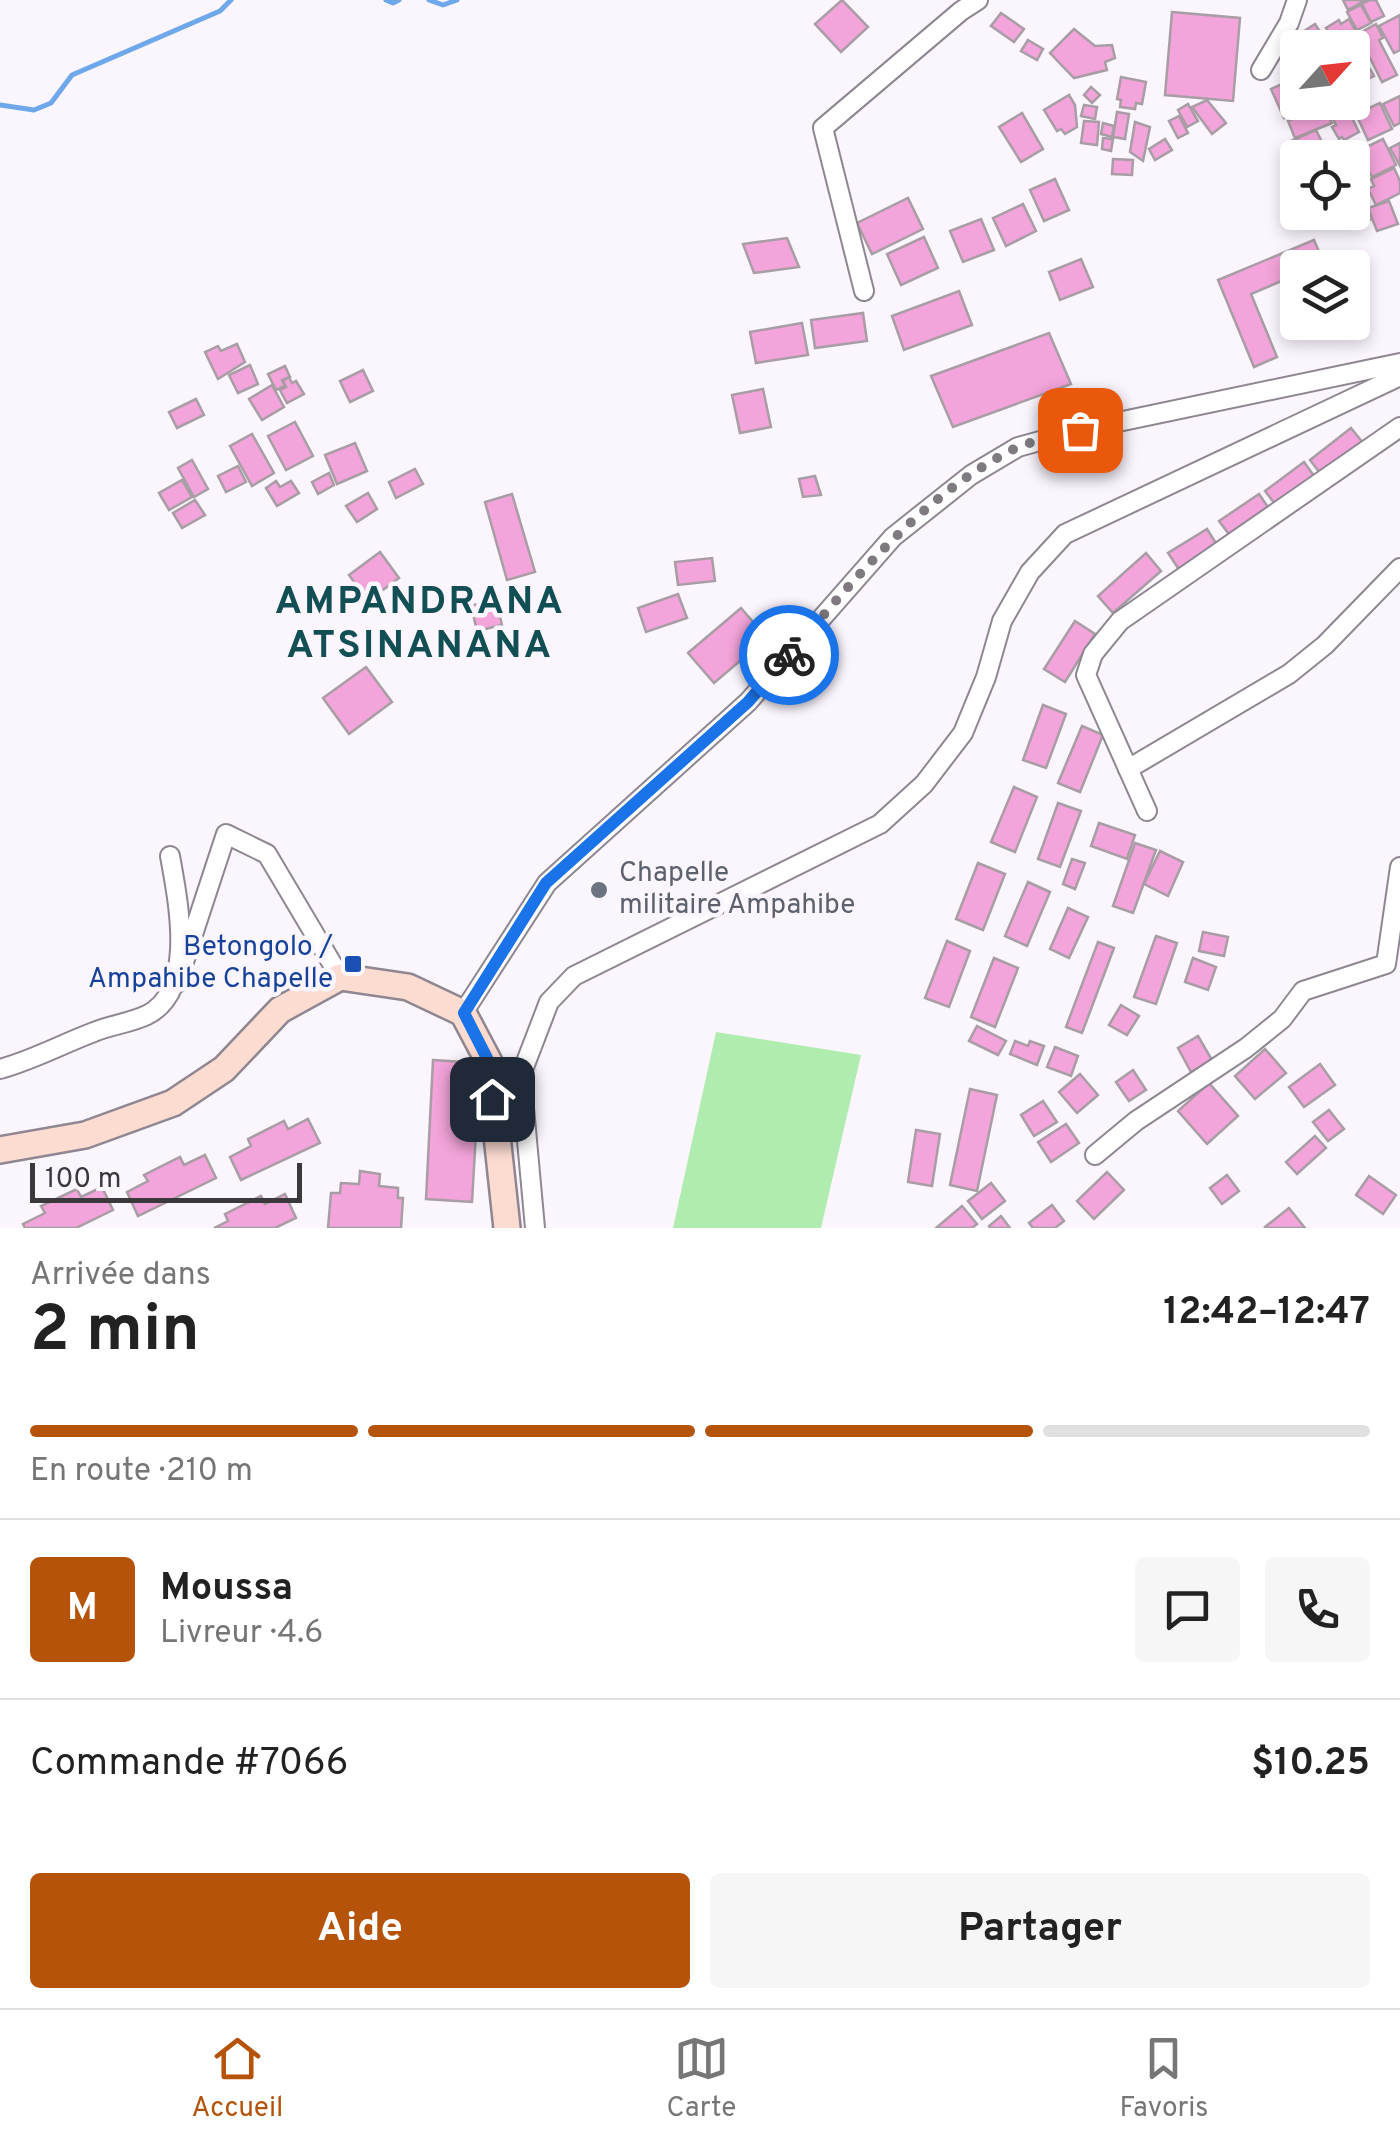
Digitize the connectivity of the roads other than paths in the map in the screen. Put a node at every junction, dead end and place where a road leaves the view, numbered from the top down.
1 (978, 0) edge
2 (1297, 0) edge
3 (1261, 70) dead end
4 (864, 291) dead end
5 (1400, 363) edge
6 (1400, 376) edge
7 (1400, 427) edge
8 (1400, 568) edge
9 (1128, 769) junction
10 (1147, 811) dead end
11 (170, 856) dead end
12 (1400, 867) edge
13 (340, 976) junction
14 (176, 983) junction
15 (464, 1013) junction
16 (0, 1070) edge
17 (0, 1150) edge
18 (1095, 1156) dead end
19 (507, 1228) edge
20 (535, 1228) edge

1 - 4 street
2 - 3 street
5 - 15 street
6 - 20 street
7 - 9 street
8 - 9 street
9 - 10 street
11 - 14 street
12 - 18 street
13 - 14 street
13 - 15 street
13 - 17 street
14 - 16 street
15 - 19 street

